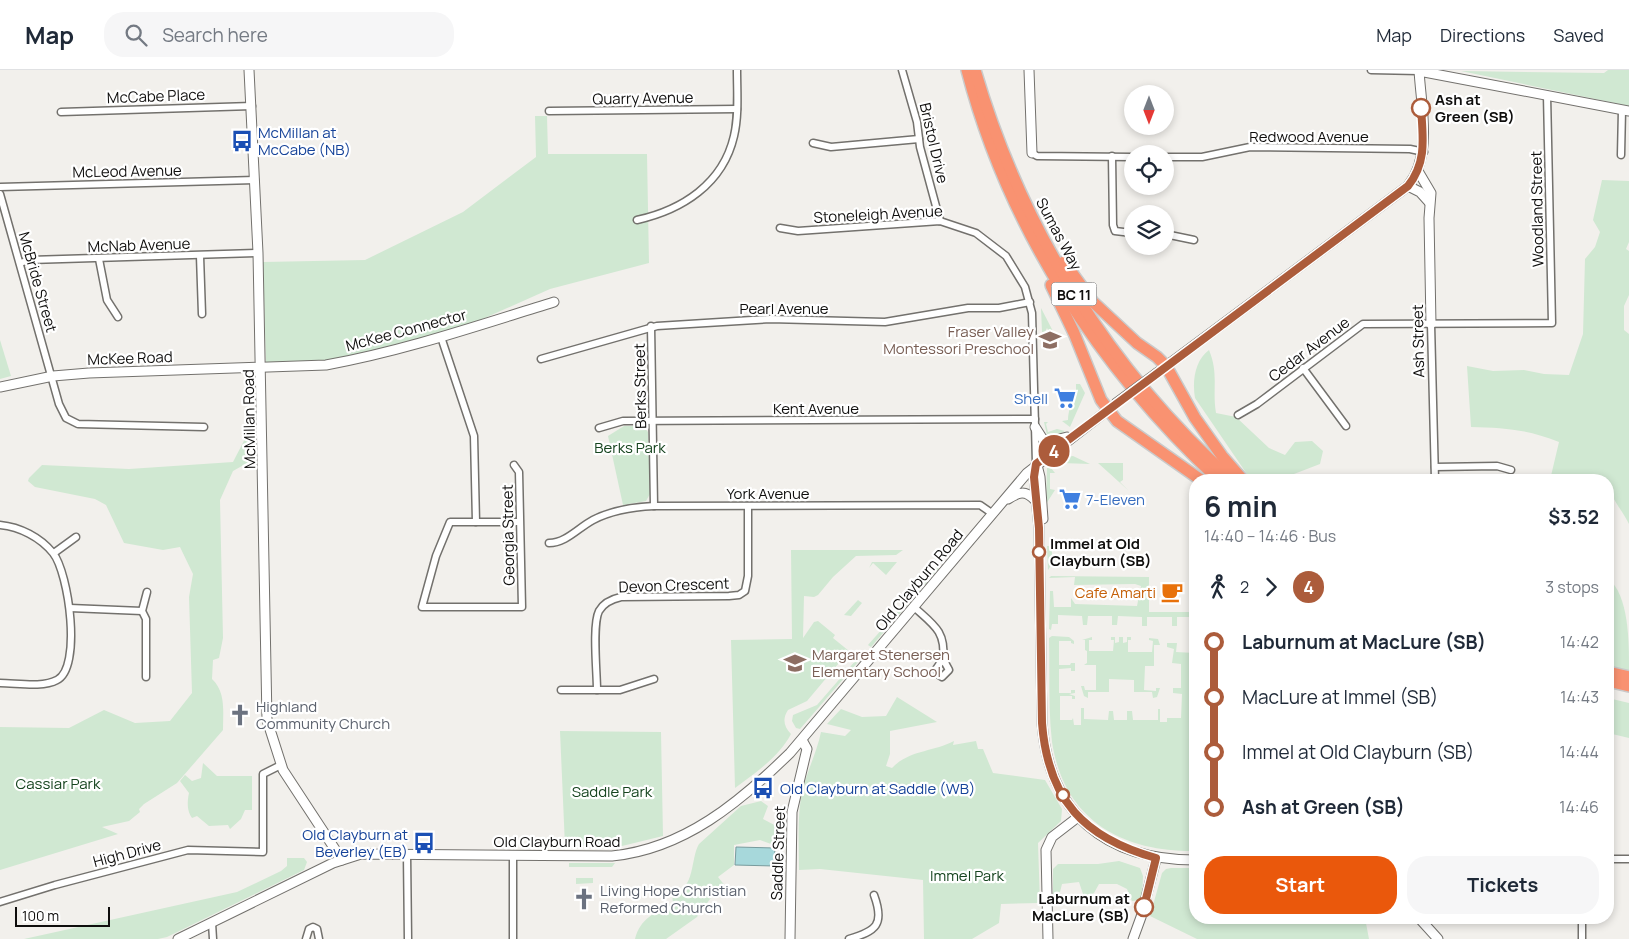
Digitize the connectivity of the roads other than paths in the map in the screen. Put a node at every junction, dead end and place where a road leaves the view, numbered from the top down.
1 (249, 70) edge
2 (737, 70) edge
3 (902, 70) edge
4 (967, 70) edge
5 (975, 70) edge
6 (1028, 70) edge
7 (1371, 70) edge
8 (1419, 71) edge
9 (1456, 73) edge
10 (980, 88) junction
11 (1547, 95) junction
12 (252, 106) junction
13 (737, 109) junction
14 (549, 111) dead end
15 (1626, 111) edge
16 (61, 112) dead end
17 (919, 140) junction
18 (989, 140) junction
19 (813, 143) dead end
20 (1424, 152) junction
21 (1032, 153) joint
22 (1621, 154) dead end
23 (1112, 156) junction
24 (1124, 156) edge
25 (1174, 157) edge
26 (1416, 174) junction
27 (255, 180) junction
28 (1408, 186) junction
29 (0, 187) edge
30 (0, 194) edge
31 (1429, 202) junction
32 (637, 220) dead end
33 (940, 221) junction
34 (780, 228) dead end
35 (1124, 232) edge
36 (1174, 236) edge
37 (1194, 240) dead end
38 (258, 253) junction
39 (200, 256) junction
40 (99, 259) junction
41 (20, 262) junction
42 (554, 302) dead end
43 (1030, 302) junction
44 (202, 314) dead end
45 (118, 318) dead end
46 (1552, 323) joint
47 (1431, 324) junction
48 (651, 326) junction
49 (441, 337) junction
50 (540, 359) dead end
51 (262, 367) junction
52 (1303, 368) junction
53 (1161, 369) junction
54 (53, 376) junction
55 (0, 386) edge
56 (1112, 407) junction
57 (1238, 415) dead end
58 (653, 422) junction
59 (1035, 423) junction
60 (1346, 426) dead end
61 (204, 427) dead end
62 (598, 428) dead end
63 (1072, 436) junction
64 (1036, 464) junction
65 (514, 465) dead end
66 (1435, 467) junction
67 (1511, 470) dead end
68 (1192, 474) edge
69 (1213, 474) edge
70 (1226, 474) edge
71 (1238, 474) edge
72 (1435, 474) edge
73 (1035, 500) junction
74 (1002, 504) junction
75 (654, 506) junction
76 (748, 506) junction
77 (993, 514) junction
78 (476, 522) junction
79 (520, 522) junction
80 (0, 525) edge
81 (1039, 528) junction
82 (76, 537) dead end
83 (549, 543) dead end
84 (54, 553) junction
85 (147, 592) dead end
86 (70, 608) junction
87 (915, 608) junction
88 (142, 611) junction
89 (944, 659) dead end
90 (1614, 673) edge
91 (146, 677) dead end
92 (1629, 677) edge
93 (654, 680) dead end
94 (1614, 682) edge
95 (0, 683) edge
96 (1629, 686) edge
97 (561, 690) dead end
98 (597, 690) junction
99 (802, 740) junction
100 (281, 765) junction
101 (1078, 817) junction
102 (408, 854) junction
103 (513, 856) junction
104 (1156, 858) junction
105 (1614, 859) edge
106 (1629, 859) edge
107 (342, 860) junction
108 (1189, 860) edge
109 (874, 895) dead end
110 (0, 902) edge
111 (212, 923) junction
112 (1424, 924) edge
113 (1582, 924) edge
114 (178, 939) edge
115 (214, 939) edge
116 (306, 939) edge
117 (319, 939) edge
118 (408, 939) edge
119 (513, 939) edge
120 (790, 939) edge
121 (849, 939) edge
122 (1048, 939) edge
123 (1133, 939) edge
124 (1438, 939) edge
125 (1582, 939) edge

1 - 12 main road, McMillan Road
2 - 13 street
3 - 17 street, Bristol Drive
4 - 18 highway, Sumas Way / BC 11
5 - 10 highway, Sumas Way / BC 11
6 - 21 main road
7 - 8 street
8 - 9 main road
8 - 20 main road
9 - 11 main road
10 - 53 highway
10 - 70 highway, Sumas Way / BC 11
11 - 15 main road
11 - 46 street, Woodland Street
12 - 16 street, McCabe Place
12 - 27 main road, McMillan Road
13 - 14 street, Quarry Avenue
13 - 32 street
15 - 22 street
17 - 19 street
17 - 33 street, Bristol Drive
18 - 56 highway
18 - 69 highway, Sumas Way / BC 11
20 - 25 street, Redwood Avenue
20 - 26 main road
21 - 23 street
23 - 24 street
23 - 35 street
26 - 28 main road, Old Clayburn Road
26 - 31 main road, Ash Street
27 - 29 street, McLeod Avenue
27 - 38 main road, McMillan Road
28 - 31 main road
28 - 53 main road, Old Clayburn Road
30 - 41 street, McBride Street
31 - 47 main road, Ash Street
33 - 34 street, Stoneleigh Avenue
33 - 43 street, Stoneleigh Avenue
36 - 37 street
38 - 39 street, McNab Avenue
38 - 51 main road, McMillan Road
39 - 40 street, McNab Avenue
39 - 44 street
40 - 41 street, McNab Avenue
40 - 45 street
41 - 54 street, McBride Street
42 - 49 main road, McKee Connector
43 - 48 street, Pearl Avenue
43 - 59 street, Stoneleigh Avenue
46 - 47 street, Cedar Avenue
47 - 52 street, Cedar Avenue
47 - 66 street, Ash Street
48 - 50 street, Pearl Avenue
48 - 58 street, Berks Street
49 - 51 main road, McKee Connector
49 - 78 street
51 - 54 main road, McKee Road
51 - 100 main road, McMillan Road
52 - 57 street, Cedar Avenue
52 - 60 street
53 - 56 main road, Old Clayburn Road, bridge
53 - 71 highway
54 - 55 main road, McKee Road
54 - 61 street, McBride Street
56 - 63 main road, Old Clayburn Road
56 - 68 highway
58 - 59 street, Kent Avenue
58 - 62 street, Kent Avenue
58 - 75 street, Berks Street
59 - 63 main road
59 - 64 street, Stoneleigh Avenue
63 - 64 main road, Old Clayburn Road
64 - 73 main road
64 - 74 main road, Old Clayburn Road
64 - 81 main road
65 - 79 street, Georgia Street
66 - 67 street
66 - 72 street, Ash Street
73 - 74 main road
73 - 81 main road
74 - 77 main road, Old Clayburn Road
75 - 76 street, York Avenue
75 - 83 street, York Avenue
76 - 77 street, York Avenue
76 - 98 street, Devon Crescent
77 - 87 main road, Old Clayburn Road
78 - 79 street
78 - 79 street, Georgia Street
80 - 84 street
81 - 101 main road
82 - 84 street
84 - 86 street
85 - 88 street
86 - 88 street
86 - 95 street
87 - 89 street
87 - 99 main road, Old Clayburn Road
88 - 91 street
90 - 92 highway
93 - 98 street
94 - 96 highway
97 - 98 street
99 - 103 main road, Old Clayburn Road
99 - 120 main road, Saddle Street
100 - 107 main road, McMillan Road
100 - 110 street, High Drive
101 - 104 main road
101 - 122 main road
102 - 103 main road, Old Clayburn Road
102 - 107 main road, Old Clayburn Road
102 - 118 street
103 - 119 street
104 - 108 main road
104 - 123 main road
105 - 106 street
107 - 111 main road, Old Clayburn Road
109 - 121 street
111 - 114 main road, Old Clayburn Road
111 - 115 street
112 - 124 main road
113 - 125 street
116 - 117 street

